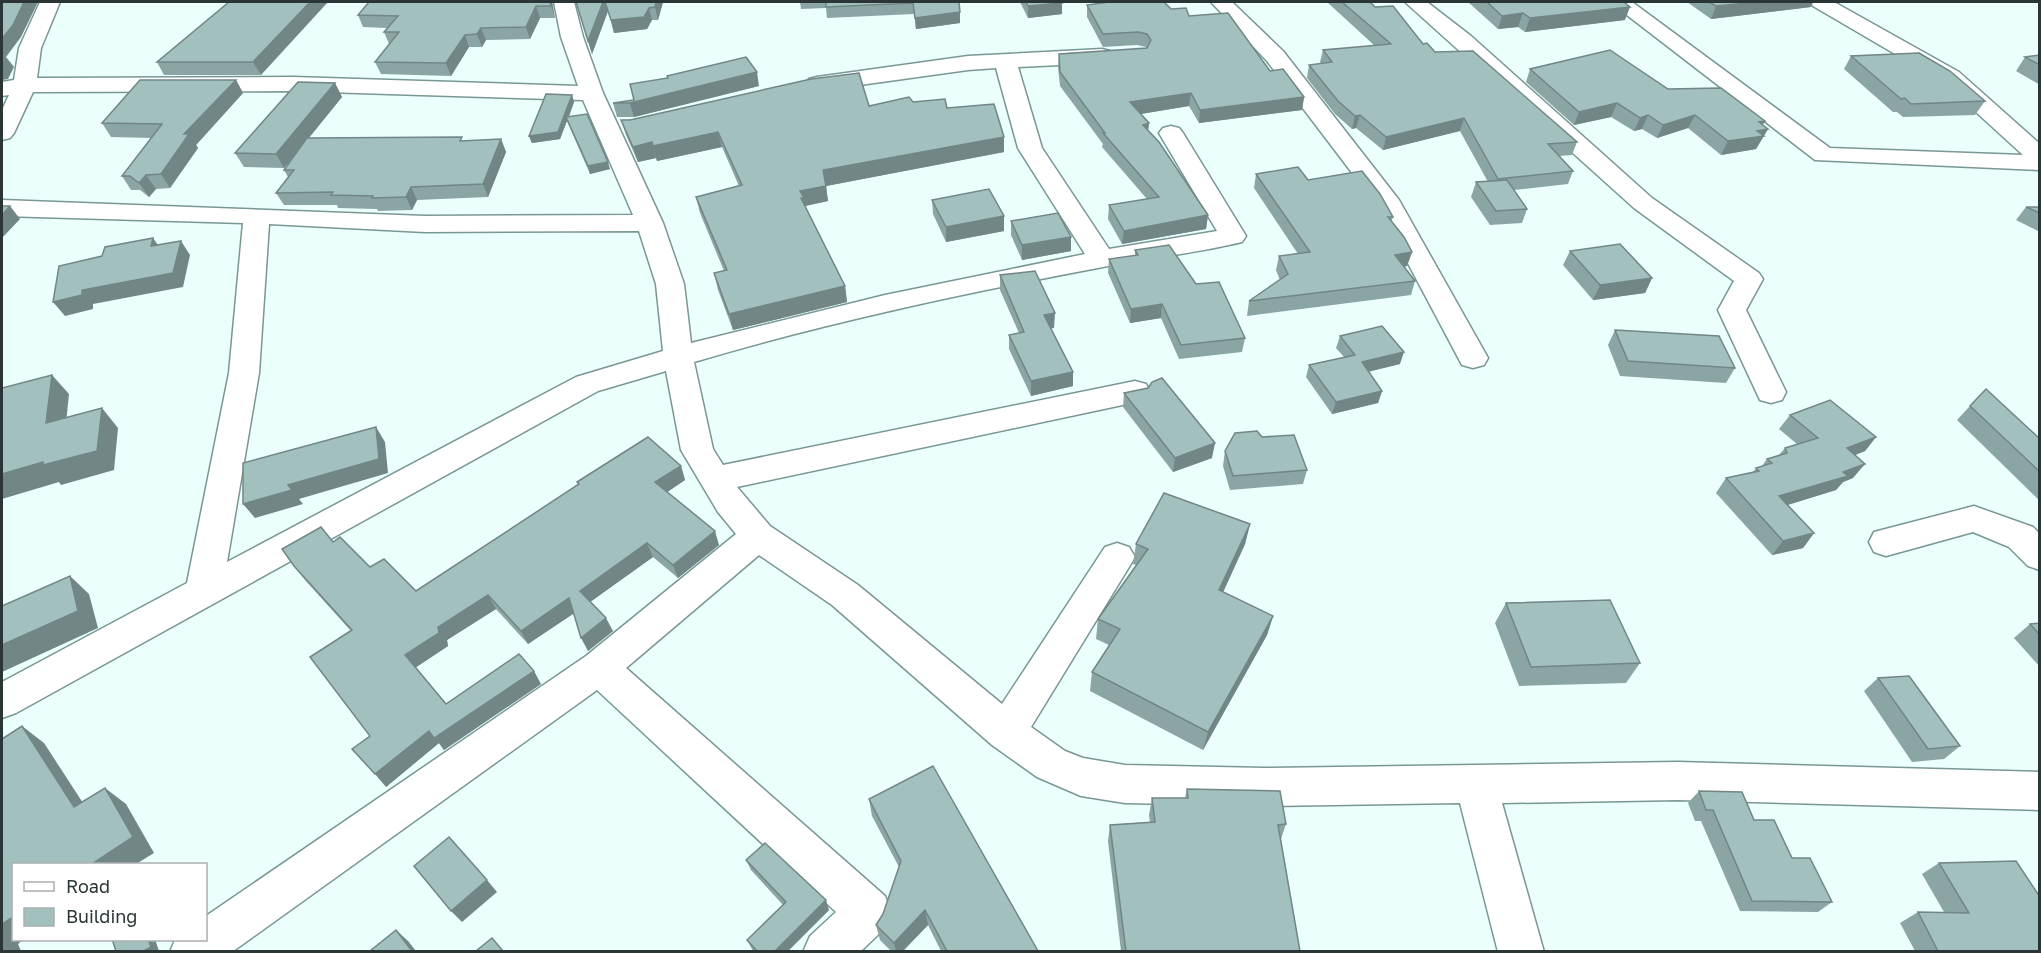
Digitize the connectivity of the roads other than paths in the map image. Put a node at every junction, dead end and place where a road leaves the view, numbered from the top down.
1 (50, 2) edge
2 (564, 2) edge
3 (1221, 2) edge
4 (1414, 2) edge
5 (1620, 2) edge
6 (1820, 2) edge
7 (1126, 54) edge
8 (1005, 62) junction
9 (24, 85) junction
10 (792, 88) edge
11 (2, 89) edge
12 (592, 93) junction
13 (2, 133) edge
14 (1171, 133) dead end
15 (2040, 157) edge
16 (2040, 163) edge
17 (2, 208) edge
18 (257, 216) junction
19 (650, 223) junction
20 (1102, 260) junction
21 (678, 356) junction
22 (1473, 358) dead end
23 (1135, 392) edge
24 (1771, 392) dead end
25 (715, 479) junction
26 (758, 536) junction
27 (1886, 542) dead end
28 (2033, 544) edge
29 (1117, 557) dead end
30 (204, 590) junction
31 (599, 668) junction
32 (2, 701) edge
33 (1006, 732) junction
34 (1476, 784) junction
35 (2040, 791) edge
36 (193, 951) edge
37 (826, 951) edge
38 (1521, 951) edge

1 - 9 street
2 - 12 street
3 - 22 street
4 - 24 street
5 - 16 street
6 - 15 street
7 - 8 street
8 - 10 street
8 - 20 street
9 - 11 street
9 - 12 street
9 - 13 street
12 - 19 street
14 - 20 street
17 - 18 street
18 - 19 street
18 - 30 street
19 - 21 street
20 - 21 street
21 - 25 street
21 - 30 street
23 - 25 street
25 - 26 street
26 - 31 street
26 - 33 street
27 - 28 street
29 - 33 street
30 - 32 street
31 - 36 street
31 - 37 street
33 - 34 street
34 - 35 street
34 - 38 street

